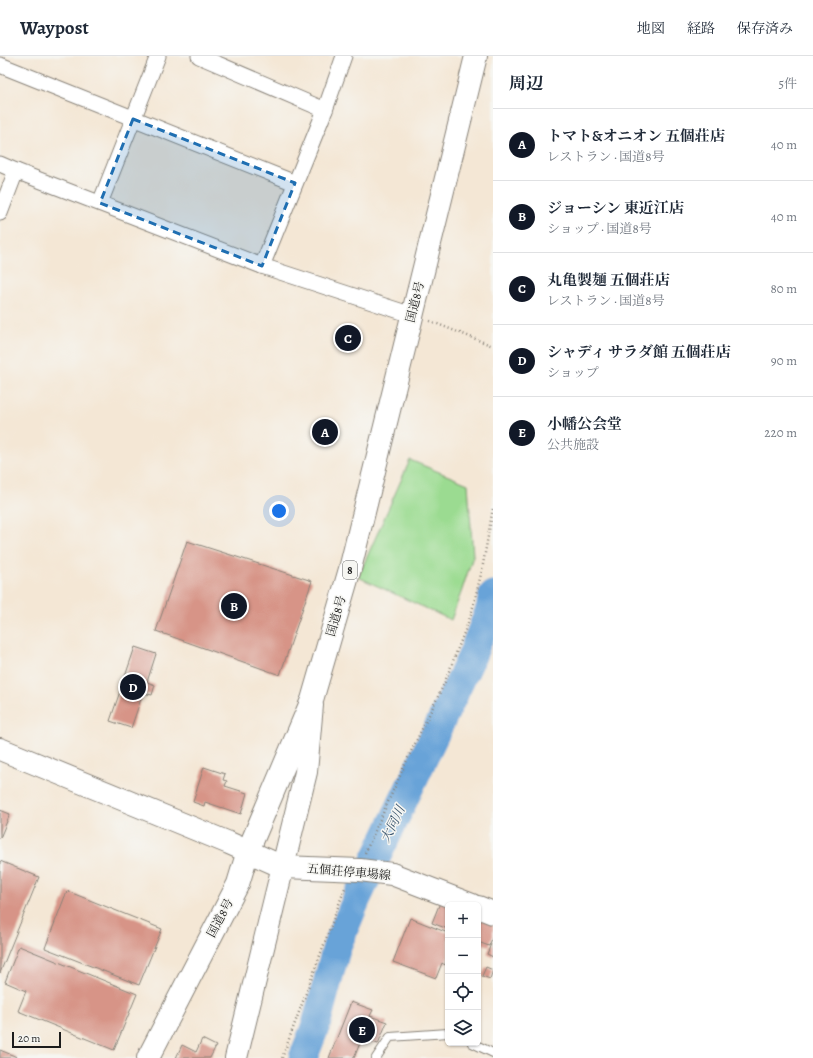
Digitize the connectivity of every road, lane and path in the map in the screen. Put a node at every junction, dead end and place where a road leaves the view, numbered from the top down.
1 (158, 56) edge
2 (199, 56) edge
3 (344, 56) edge
4 (476, 56) edge
5 (0, 65) edge
6 (325, 110) junction
7 (133, 118) junction
8 (0, 164) edge
9 (16, 171) junction
10 (294, 183) junction
11 (100, 203) junction
12 (0, 213) edge
13 (262, 266) junction
14 (412, 315) junction
15 (493, 346) edge
16 (493, 508) edge
17 (312, 700) junction
18 (0, 749) edge
19 (248, 851) junction
20 (283, 867) junction
21 (357, 870) junction
22 (464, 902) edge
23 (481, 908) edge
24 (493, 913) edge
25 (445, 1033) edge
26 (478, 1046) edge
27 (493, 1053) edge
28 (148, 1058) edge
29 (236, 1058) edge
30 (282, 1058) edge
31 (376, 1058) edge

1 - 7 street
2 - 6 street
3 - 6 street
4 - 14 main road, 国道8号 / 8
5 - 7 street
6 - 10 street
7 - 10 street
7 - 11 street
8 - 9 street
9 - 11 street
9 - 12 street
10 - 13 street
11 - 13 street
13 - 14 street
14 - 15 path
14 - 17 main road, 国道8号 / 8
16 - 21 path
17 - 19 main road, 国道8号 / 8
17 - 20 main road
18 - 19 main road, 五個荘停車場線
19 - 20 main road, 五個荘停車場線
19 - 28 main road, 国道8号 / 8
20 - 21 main road, 五個荘停車場線
20 - 29 main road
21 - 22 main road, 五個荘停車場線
21 - 30 path
23 - 24 main road
25 - 31 lane
26 - 27 lane

